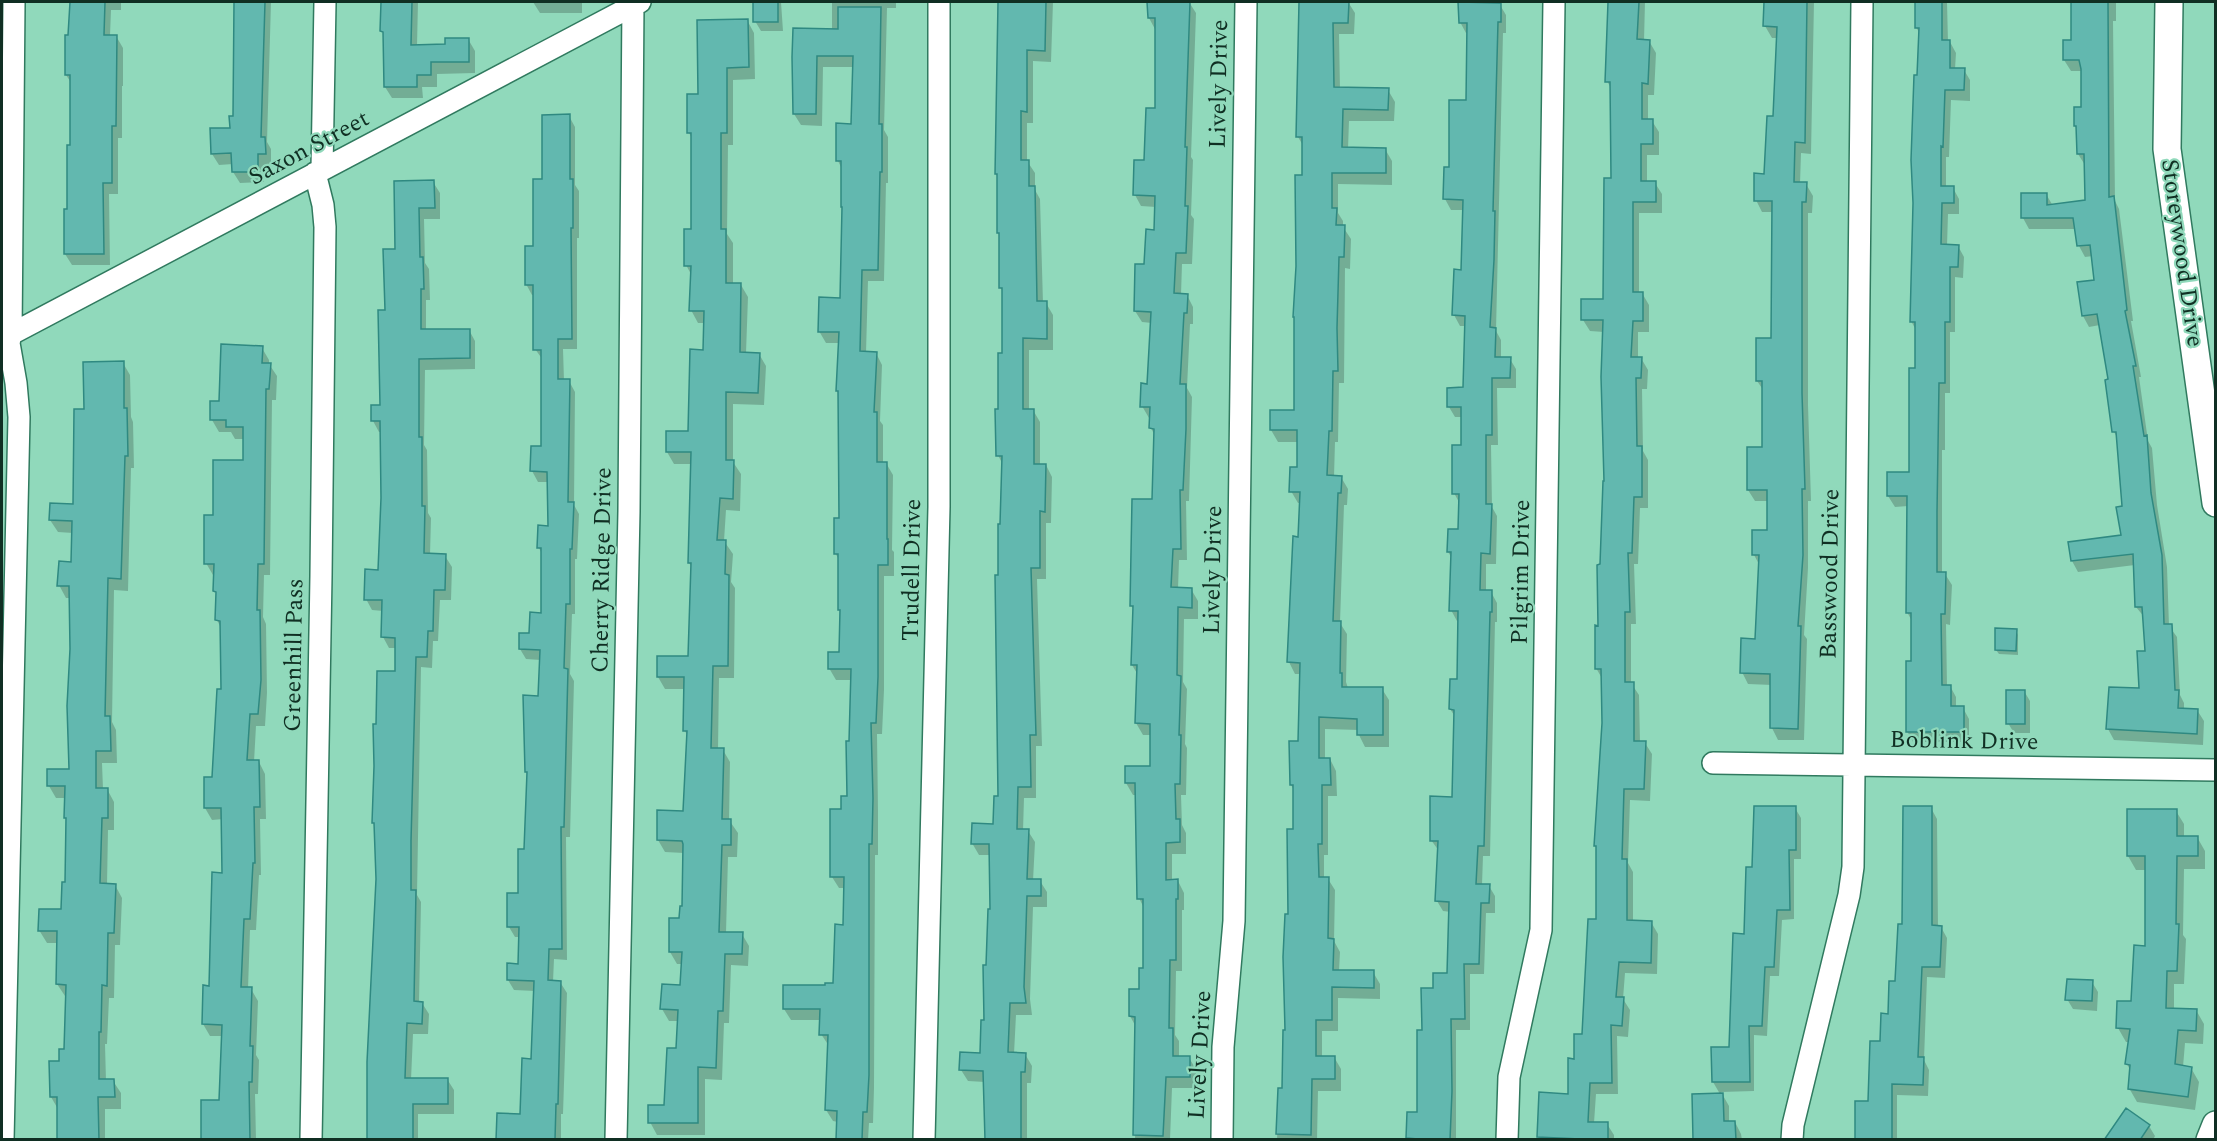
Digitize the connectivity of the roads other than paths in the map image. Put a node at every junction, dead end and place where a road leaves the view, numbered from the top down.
1 (14, 2) edge
2 (325, 2) edge
3 (939, 2) edge
4 (1246, 2) edge
5 (1554, 2) edge
6 (1862, 2) edge
7 (2169, 2) edge
8 (635, 3) edge
9 (319, 171) junction
10 (6, 337) edge
11 (2216, 503) edge
12 (1713, 763) dead end
13 (1853, 765) junction
14 (2216, 770) edge
15 (2216, 1125) edge
16 (3, 1140) edge
17 (311, 1140) edge
18 (616, 1140) edge
19 (924, 1140) edge
20 (1222, 1140) edge
21 (1507, 1140) edge
22 (1792, 1140) edge
23 (2210, 1140) edge

1 - 10 street
2 - 9 street, Greenhill Pass
3 - 19 street, Trudell Drive
4 - 20 street, Lively Drive
5 - 21 street, Pilgrim Drive
6 - 13 street, Basswood Drive
7 - 11 street, Storeywood Drive
8 - 9 street, Saxon Street
8 - 18 street, Cherry Ridge Drive
9 - 10 street, Saxon Street
9 - 17 street, Greenhill Pass
10 - 16 street
12 - 13 street, Boblink Drive
13 - 14 street, Boblink Drive
13 - 22 street, Basswood Drive
15 - 23 street

